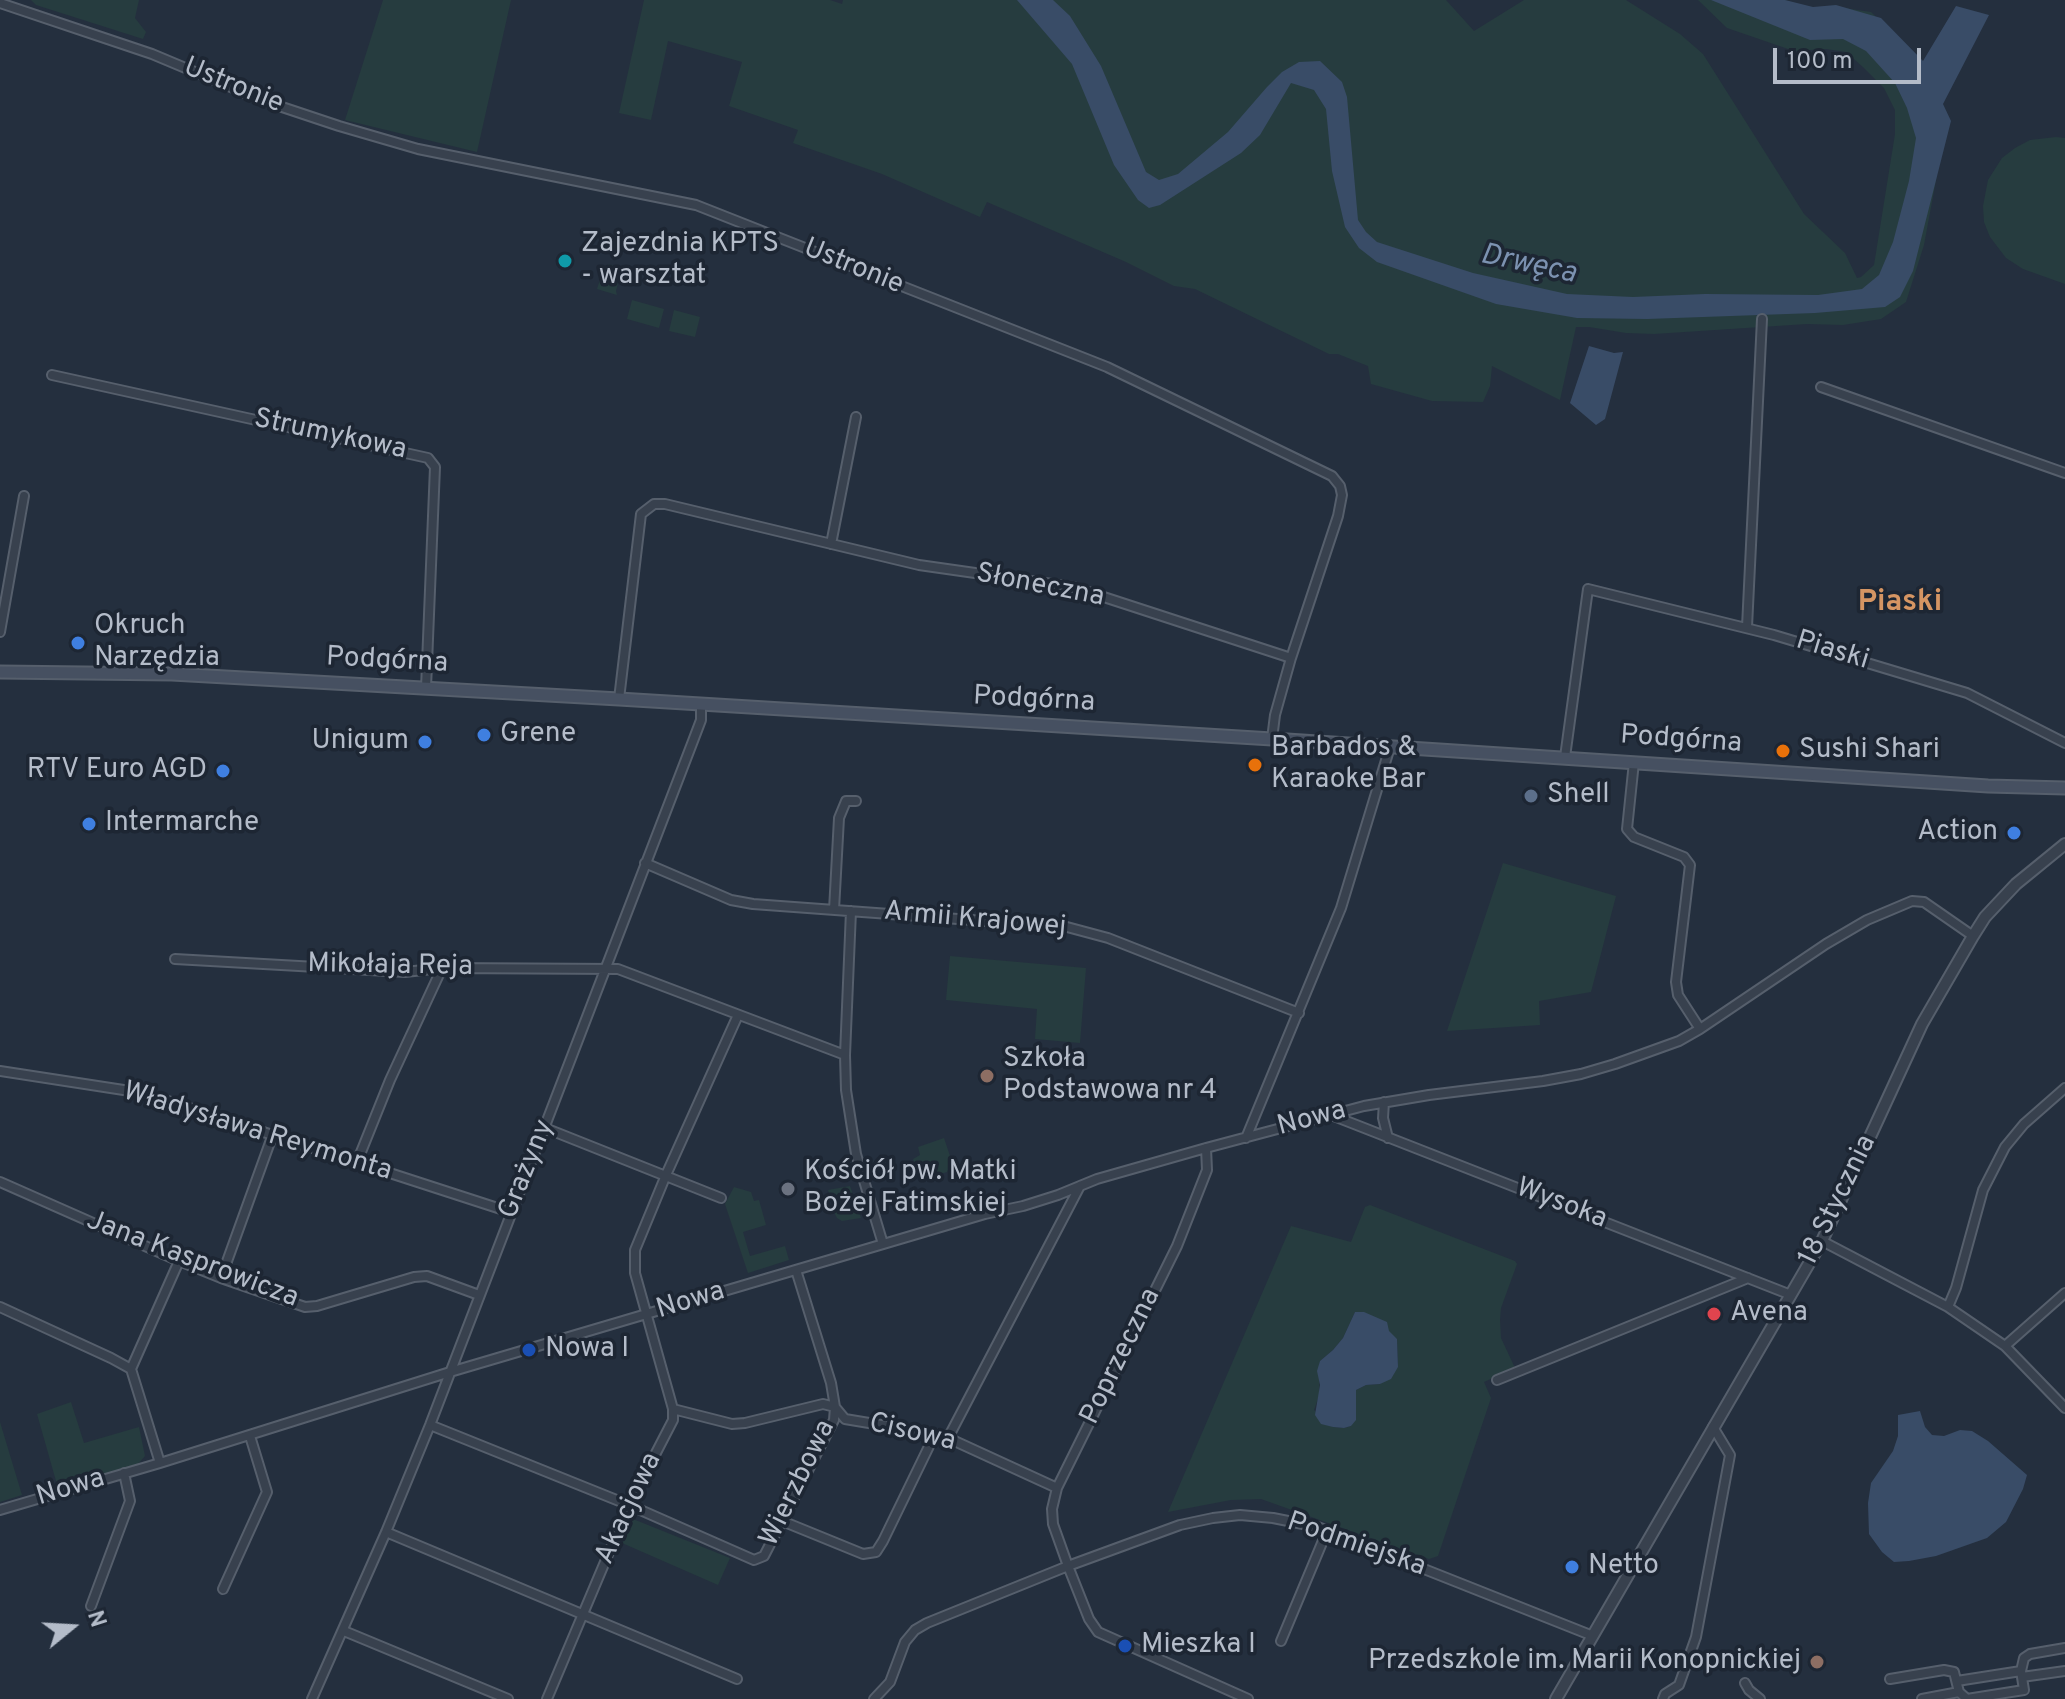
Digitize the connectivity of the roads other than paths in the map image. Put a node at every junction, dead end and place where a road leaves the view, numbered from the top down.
1 (0, 3) edge
2 (1762, 319) dead end
3 (52, 375) dead end
4 (1821, 387) dead end
5 (856, 417) dead end
6 (2065, 473) edge
7 (24, 496) dead end
8 (831, 544) junction
9 (1747, 627) junction
10 (0, 632) edge
11 (1291, 658) junction
12 (0, 672) edge
13 (426, 688) junction
14 (619, 699) junction
15 (701, 705) junction
16 (1272, 739) junction
17 (2065, 743) edge
18 (1390, 747) junction
19 (1565, 757) junction
20 (1634, 762) junction
21 (2065, 788) edge
22 (856, 801) dead end
23 (2065, 844) edge
24 (645, 863) junction
25 (834, 910) junction
26 (851, 911) junction
27 (1973, 936) junction
28 (175, 959) dead end
29 (442, 968) junction
30 (605, 969) junction
31 (1299, 1013) junction
32 (738, 1015) junction
33 (1700, 1029) junction
34 (845, 1055) junction
35 (0, 1071) edge
36 (2065, 1088) edge
37 (1384, 1102) junction
38 (1330, 1115) junction
39 (545, 1128) junction
40 (273, 1134) junction
41 (1246, 1138) junction
42 (1388, 1138) junction
43 (1206, 1148) junction
44 (357, 1162) junction
45 (666, 1175) junction
46 (0, 1182) edge
47 (1080, 1186) junction
48 (721, 1198) dead end
49 (510, 1212) junction
50 (1822, 1241) junction
51 (883, 1244) junction
52 (179, 1261) junction
53 (796, 1270) junction
54 (221, 1278) junction
55 (1749, 1278) junction
56 (2065, 1293) edge
57 (479, 1295) junction
58 (1791, 1295) junction
59 (0, 1307) edge
60 (1948, 1307) junction
61 (647, 1315) junction
62 (2005, 1346) junction
63 (131, 1369) junction
64 (450, 1372) junction
65 (1497, 1380) dead end
66 (835, 1407) junction
67 (2065, 1408) edge
68 (673, 1409) junction
69 (430, 1425) junction
70 (1713, 1427) junction
71 (935, 1434) junction
72 (250, 1436) junction
73 (948, 1438) junction
74 (160, 1463) junction
75 (124, 1473) junction
76 (1057, 1488) junction
77 (629, 1505) junction
78 (0, 1510) edge
79 (782, 1521) junction
80 (1327, 1531) junction
81 (386, 1532) junction
82 (1068, 1566) junction
83 (223, 1589) dead end
84 (91, 1606) dead end
85 (582, 1613) junction
86 (344, 1631) junction
87 (1593, 1636) junction
88 (1281, 1641) dead end
89 (2065, 1648) edge
90 (2065, 1671) edge
91 (2022, 1674) junction
92 (737, 1679) dead end
93 (1890, 1679) dead end
94 (1957, 1681) junction
95 (1745, 1683) dead end
96 (1959, 1692) junction
97 (1228, 1695) edge
98 (312, 1699) edge
99 (508, 1699) edge
100 (547, 1699) edge
101 (874, 1699) edge
102 (1248, 1699) edge
103 (1556, 1699) edge
104 (1663, 1699) edge
105 (1760, 1699) edge
106 (1922, 1699) edge

1 - 11 street, Ustronie
2 - 9 street
3 - 13 street, Strumykowa
4 - 6 street
5 - 8 street
7 - 10 street
8 - 11 street, Słoneczna
8 - 14 street, Słoneczna
9 - 17 street, Piaski
9 - 19 street, Piaski
11 - 16 street, Ustronie
12 - 13 main road, Podgórna
13 - 14 main road, Podgórna
14 - 15 main road, Podgórna
15 - 16 main road, Podgórna
15 - 24 street, Grażyny
16 - 18 main road, Podgórna
18 - 19 main road, Podgórna
18 - 31 street
19 - 20 main road, Podgórna
20 - 21 main road, Podgórna
20 - 33 street
22 - 25 street
23 - 27 street, 18 Stycznia
24 - 25 street, Armii Krajowej
24 - 30 street, Grażyny
25 - 26 street, Armii Krajowej
26 - 31 street, Armii Krajowej
26 - 34 street
27 - 33 street, Nowa
27 - 50 street, 18 Stycznia
28 - 29 street, Mikołaja Reja
29 - 30 street, Mikołaja Reja
29 - 44 street
30 - 32 street, Mikołaja Reja
30 - 39 street, Grażyny
31 - 41 street
32 - 34 street, Mikołaja Reja
32 - 45 street
33 - 37 street, Nowa
34 - 51 street
35 - 40 street, Władysława Reymonta
36 - 60 street
37 - 38 street, Nowa
37 - 42 street, Nowa
38 - 41 street, Nowa
38 - 42 street, Wysoka
39 - 45 street
39 - 49 street, Grażyny
40 - 44 street, Władysława Reymonta
40 - 54 street
41 - 43 street, Nowa
42 - 55 street, Wysoka
43 - 47 street, Nowa
43 - 76 street, Poprzeczna
44 - 49 street, Władysława Reymonta
45 - 48 street
45 - 61 street
46 - 52 street, Jana Kasprowicza
47 - 51 street, Nowa
47 - 73 street
49 - 57 street, Grażyny
50 - 58 street, 18 Stycznia
50 - 60 street
51 - 53 street, Nowa
52 - 54 street, Jana Kasprowicza
52 - 63 street
53 - 61 street, Nowa
53 - 66 street, Wierzbowa
54 - 57 street, Jana Kasprowicza
55 - 58 street, Wysoka
55 - 65 street
56 - 62 street
57 - 64 street, Grażyny
58 - 70 street, 18 Stycznia
59 - 63 street
60 - 62 street
61 - 64 street, Nowa
61 - 68 street
62 - 67 street
63 - 74 street
64 - 69 street, Grażyny
64 - 72 street, Nowa
66 - 68 street, Cisowa
66 - 71 street, Cisowa
66 - 79 street, Wierzbowa
68 - 77 street, Akacjowa
69 - 77 street
69 - 81 street, Grażyny
70 - 87 street, 18 Stycznia
70 - 104 street
71 - 73 street, Cisowa
71 - 79 street
72 - 74 street, Nowa
72 - 83 street
73 - 76 street, Cisowa
74 - 75 street, Nowa
75 - 78 street, Nowa
75 - 84 street
76 - 82 street, Poprzeczna
77 - 79 street, Wierzbowa
77 - 85 street, Akacjowa
80 - 82 street, Podmiejska
80 - 87 street, Podmiejska
80 - 88 street
81 - 85 street
81 - 86 street, Grażyny
82 - 97 street
82 - 101 street, Podmiejska
85 - 92 street
85 - 100 street, Akacjowa
86 - 98 street, Grażyny
86 - 99 street
87 - 103 street, 18 Stycznia
89 - 91 street
90 - 91 street
91 - 94 street
91 - 96 street
93 - 94 street
94 - 96 street
95 - 105 street
96 - 106 street
97 - 102 street

